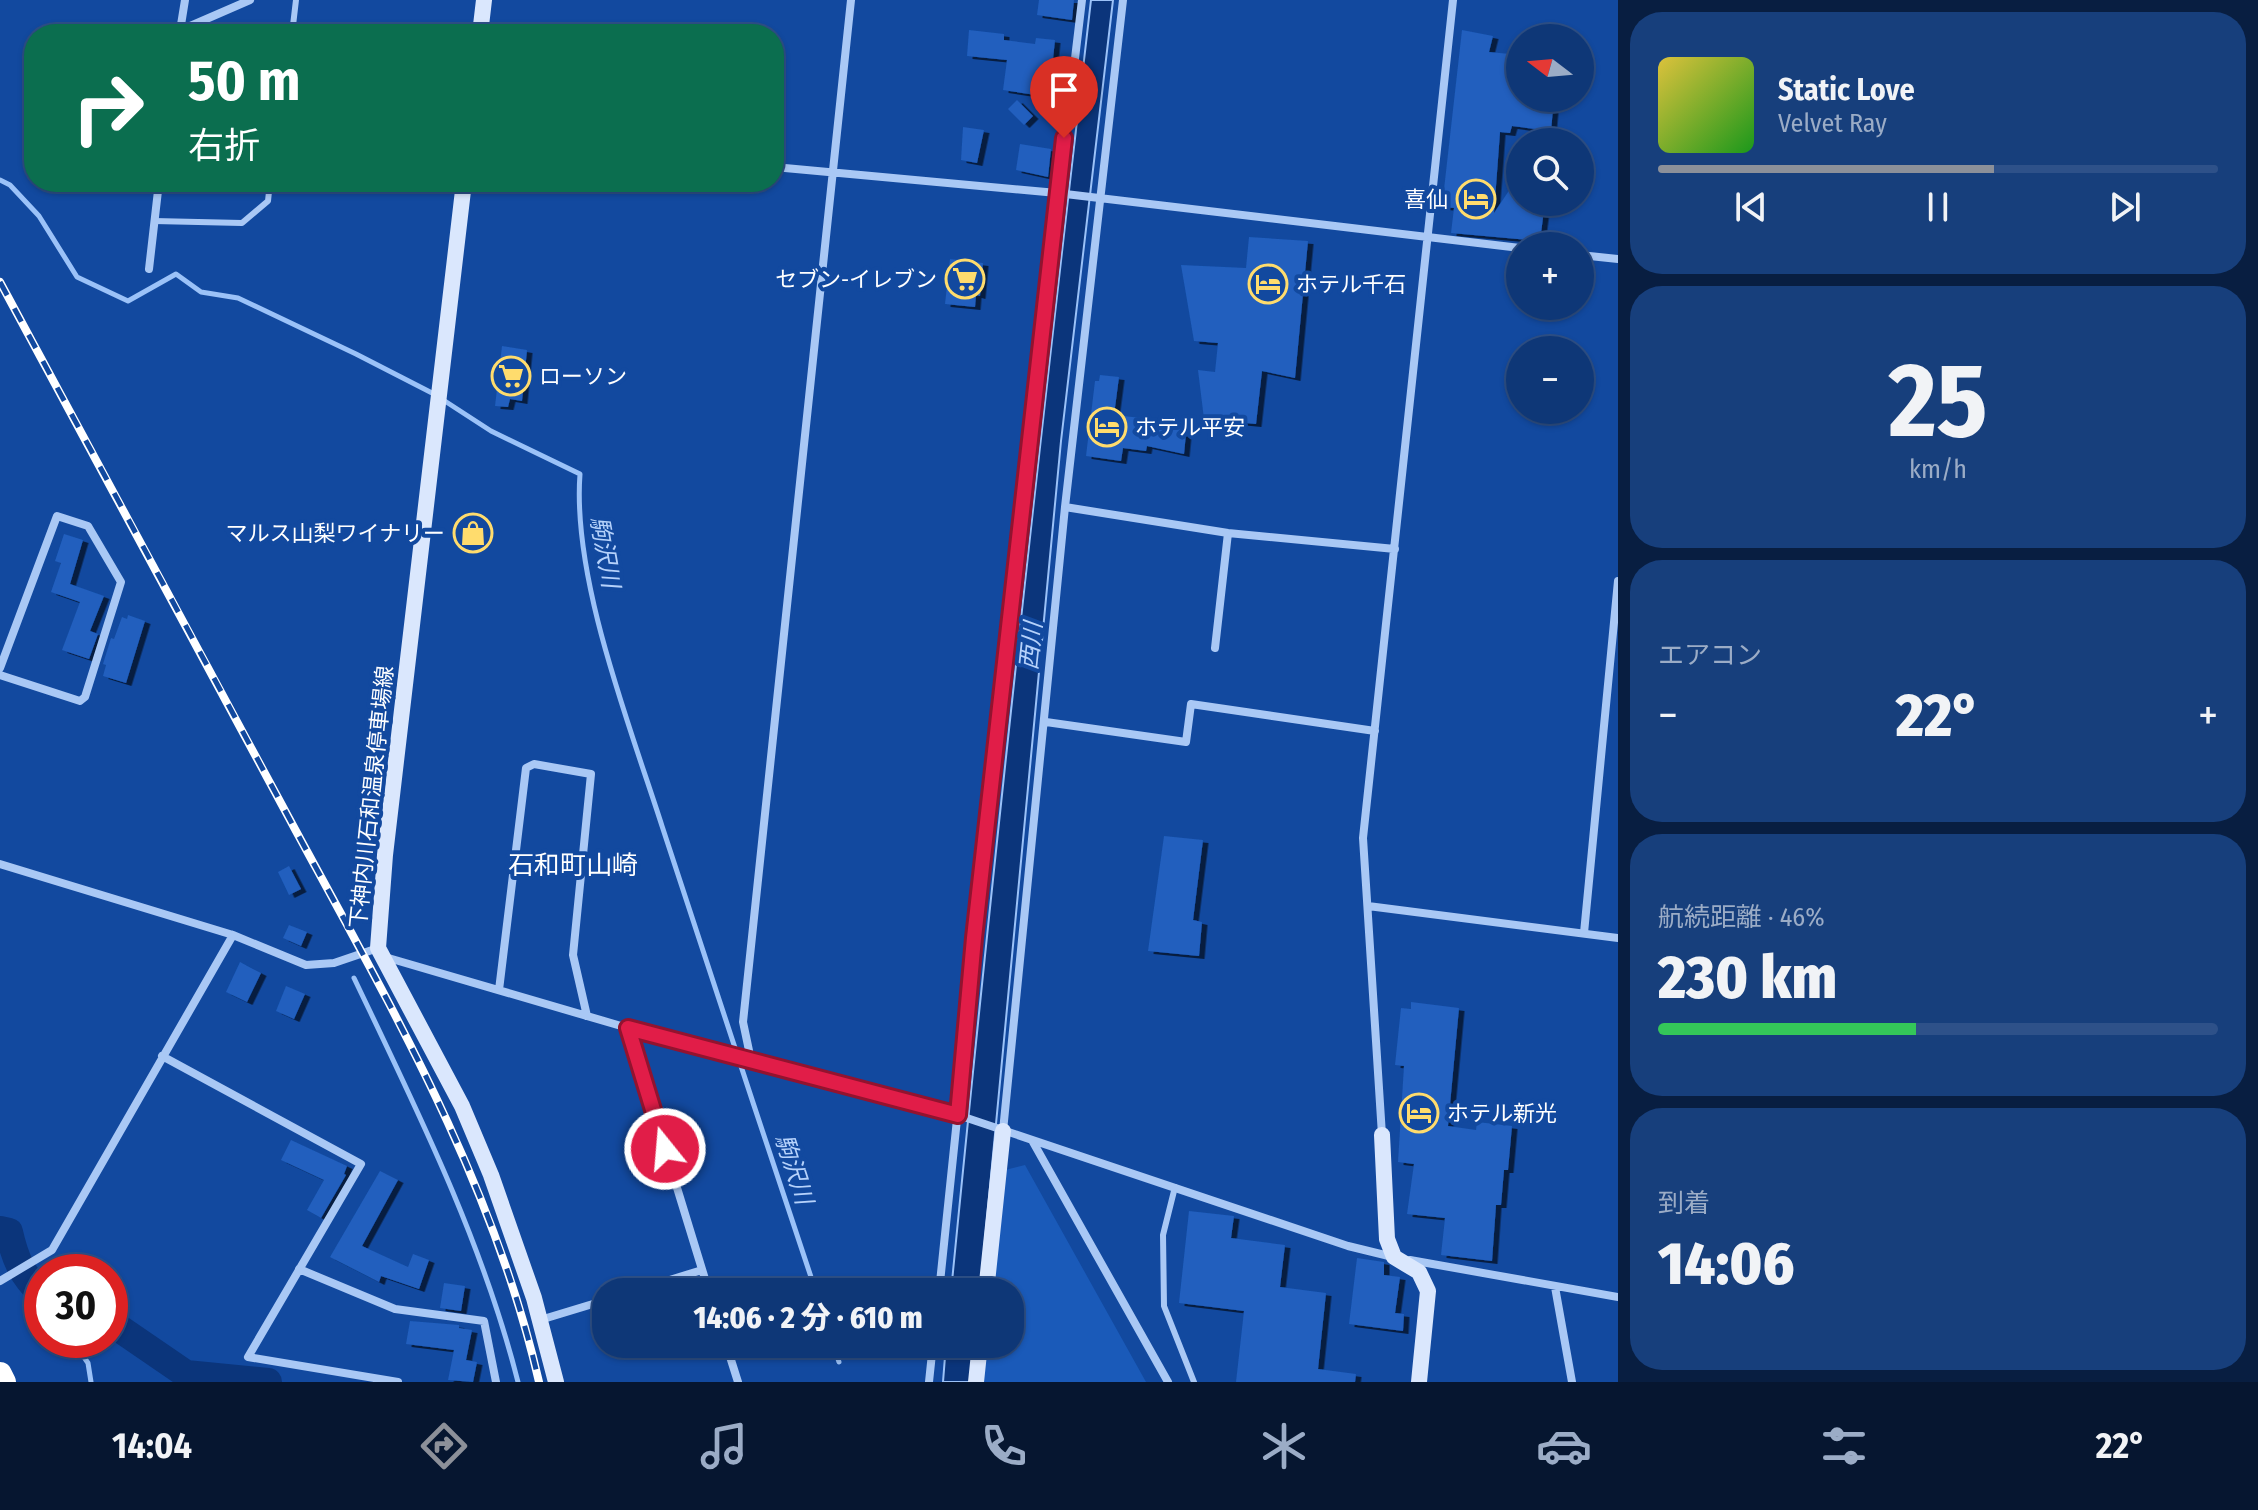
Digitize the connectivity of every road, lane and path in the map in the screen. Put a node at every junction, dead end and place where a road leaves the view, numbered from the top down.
1 (185, 0) edge
2 (250, 0) edge
3 (296, 0) edge
4 (484, 0) edge
5 (851, 0) edge
6 (1082, 0) edge
7 (1123, 0) edge
8 (1453, 0) edge
9 (181, 24) edge
10 (198, 24) edge
11 (293, 24) edge
12 (481, 24) edge
13 (784, 168) edge
14 (833, 174) junction
15 (158, 192) edge
16 (269, 192) edge
17 (463, 192) edge
18 (1061, 194) junction
19 (1098, 200) junction
20 (154, 221) junction
21 (1426, 239) junction
22 (1506, 247) edge
23 (1594, 256) edge
24 (1618, 259) edge
25 (149, 269) dead end
26 (1065, 507) junction
27 (1228, 533) junction
28 (1395, 549) junction
29 (1618, 581) edge
30 (1215, 648) dead end
31 (0, 668) edge
32 (0, 675) edge
33 (1046, 722) junction
34 (1375, 731) junction
35 (0, 864) edge
36 (1368, 906) junction
37 (1584, 933) junction
38 (233, 935) junction
39 (1618, 938) edge
40 (382, 952) junction
41 (499, 990) junction
42 (587, 1016) junction
43 (628, 1028) junction
44 (162, 1056) junction
45 (750, 1060) junction
46 (958, 1115) junction
47 (1000, 1129) junction
48 (1382, 1135) joint
49 (1033, 1141) junction
50 (1175, 1187) junction
51 (1394, 1257) junction
52 (299, 1269) junction
53 (702, 1270) junction
54 (676, 1278) edge
55 (705, 1278) edge
56 (941, 1278) edge
57 (987, 1278) edge
58 (0, 1281) edge
59 (1555, 1287) junction
60 (1618, 1297) edge
61 (592, 1304) edge
62 (540, 1321) junction
63 (730, 1358) edge
64 (932, 1358) edge
65 (979, 1358) edge
66 (0, 1374) edge
67 (4, 1382) edge
68 (398, 1382) edge
69 (496, 1382) edge
70 (556, 1382) edge
71 (738, 1382) edge
72 (929, 1382) edge
73 (976, 1382) edge
74 (1168, 1382) edge
75 (1194, 1382) edge
76 (1419, 1382) edge
77 (1572, 1382) edge

1 - 9 street
2 - 10 street
3 - 11 lane
4 - 12 main road
5 - 14 street
6 - 18 street
7 - 19 street
8 - 21 street
13 - 14 street
14 - 18 street
14 - 45 street
15 - 20 street
16 - 20 lane
17 - 40 main road, 下神内川石和温泉停車場線
18 - 19 street
18 - 46 street
19 - 21 street
19 - 26 street
20 - 25 street
21 - 22 street
21 - 28 street
23 - 24 street
26 - 27 street
26 - 33 street
27 - 28 street
27 - 30 street
28 - 34 street
29 - 37 street
31 - 32 street
33 - 34 street
33 - 47 street
34 - 36 street
35 - 38 street
36 - 37 street
36 - 48 street
37 - 39 street
38 - 40 street
38 - 44 street
40 - 41 street
40 - 62 main road, 下神内川石和温泉停車場線
41 - 42 street
41 - 42 street
42 - 43 street
43 - 45 street
43 - 53 street
44 - 52 street
44 - 58 street
45 - 46 street
46 - 47 street
46 - 56 street
47 - 49 street
47 - 57 main road
48 - 51 main road
49 - 50 street
49 - 74 street
50 - 51 street
50 - 75 lane
51 - 59 street
51 - 76 main road
52 - 68 street
52 - 69 street
53 - 54 street
53 - 55 street
59 - 60 street
59 - 77 street
61 - 62 street
62 - 70 main road, 下神内川石和温泉停車場線
63 - 71 street
64 - 72 street
65 - 73 main road
66 - 67 highway

